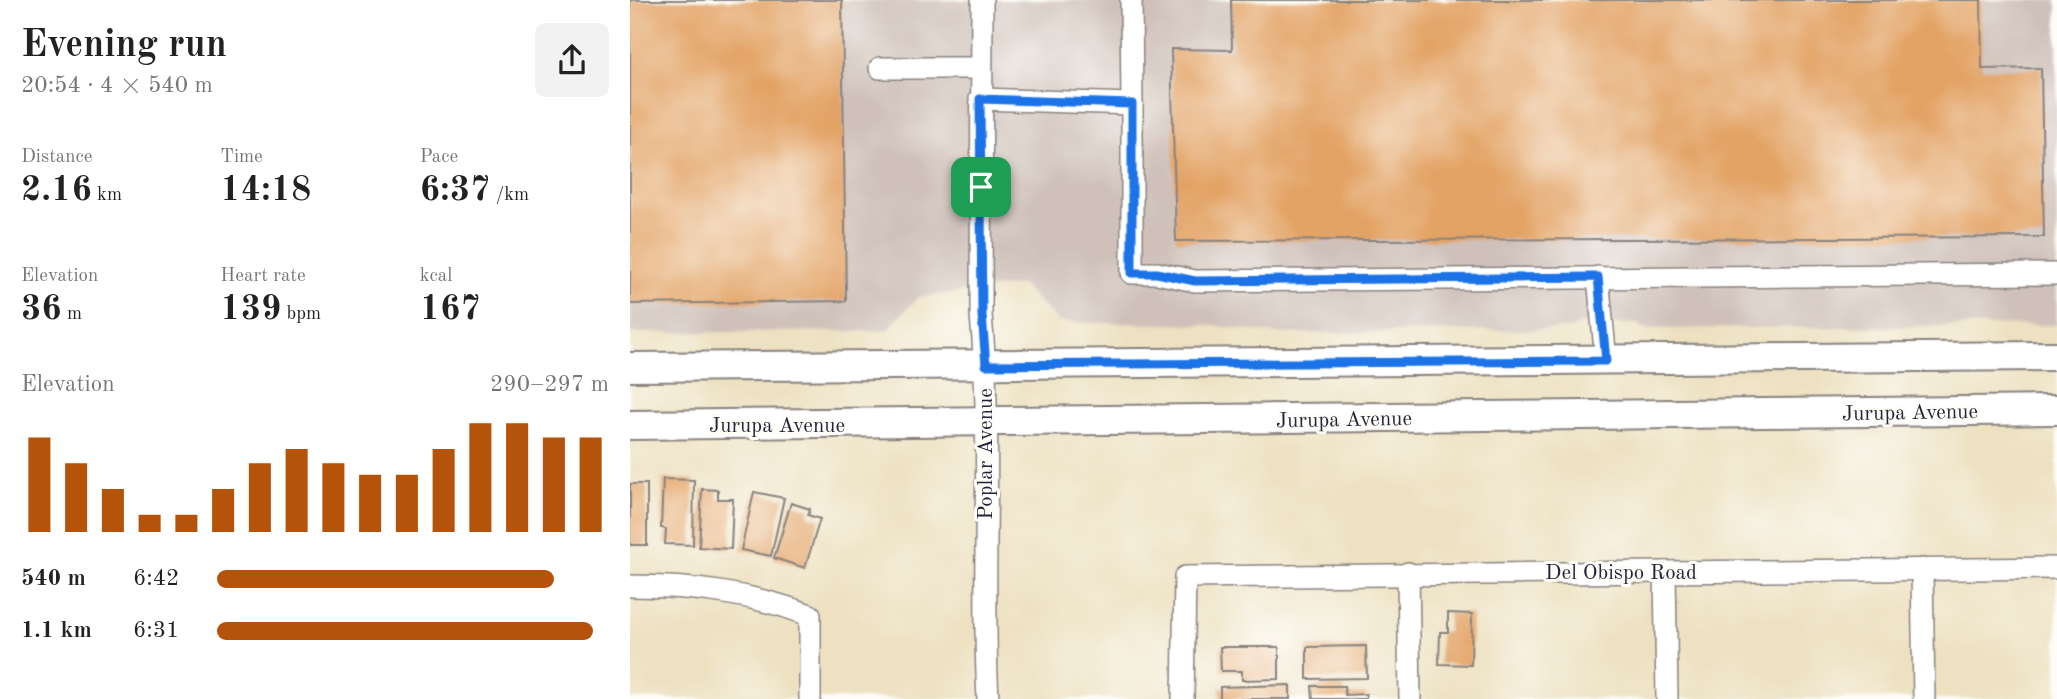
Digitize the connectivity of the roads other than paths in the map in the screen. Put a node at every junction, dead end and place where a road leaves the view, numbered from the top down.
1 (982, 0) edge
2 (1131, 0) edge
3 (880, 68) dead end
4 (981, 68) junction
5 (980, 99) junction
6 (1132, 104) junction
7 (2057, 274) edge
8 (1598, 277) junction
9 (2057, 356) edge
10 (1606, 361) junction
11 (986, 365) junction
12 (630, 368) edge
13 (2057, 410) edge
14 (986, 423) junction
15 (630, 425) edge
16 (2057, 568) edge
17 (1922, 569) junction
18 (1665, 572) junction
19 (1408, 573) junction
20 (630, 586) edge
21 (810, 699) edge
22 (988, 699) edge
23 (1183, 699) edge
24 (1410, 699) edge
25 (1667, 699) edge
26 (1924, 699) edge

1 - 4 street, Poplar Avenue
2 - 6 street
3 - 4 street
4 - 5 street, Poplar Avenue
5 - 6 street
5 - 11 street, Poplar Avenue
6 - 8 street
7 - 8 street
8 - 10 street
9 - 10 main road
10 - 11 main road
11 - 12 main road
11 - 14 street, Poplar Avenue
13 - 14 main road, Jurupa Avenue
14 - 15 main road, Jurupa Avenue
14 - 22 street, Poplar Avenue
16 - 17 street, Del Obispo Road
17 - 18 street, Del Obispo Road
17 - 26 street
18 - 19 street, Del Obispo Road
18 - 25 street
19 - 23 street, Del Obispo Road
19 - 24 street
20 - 21 street

